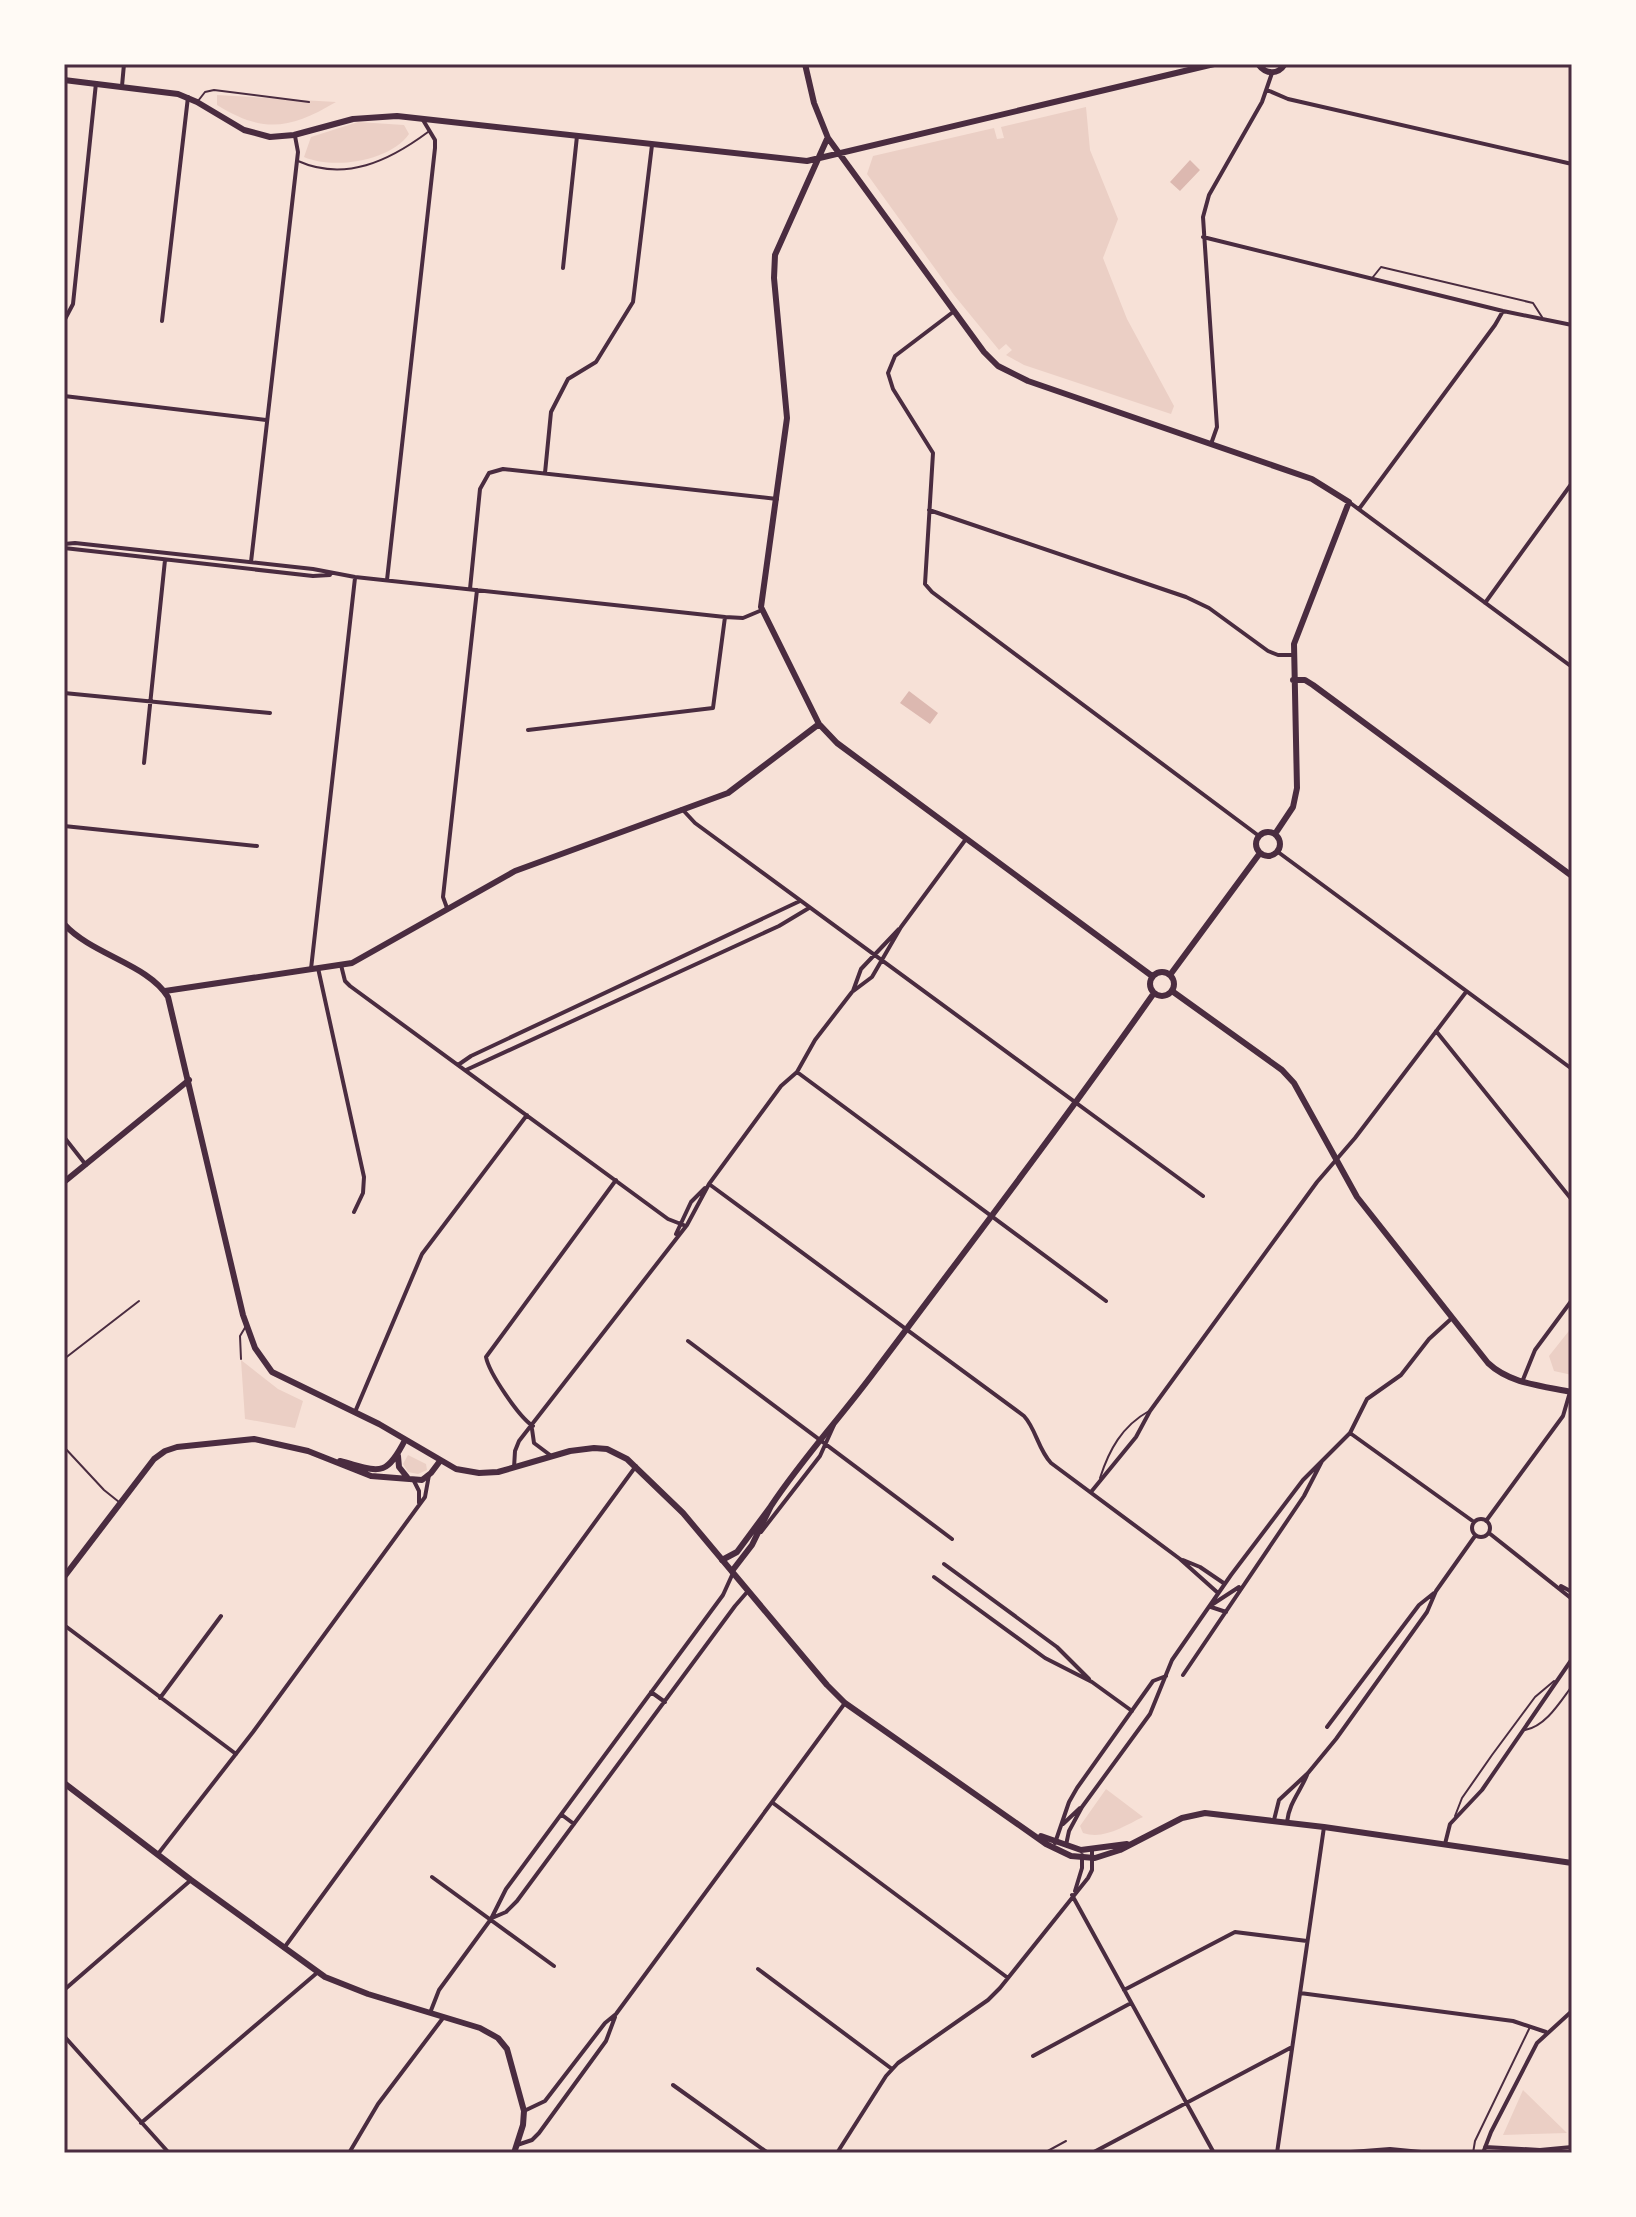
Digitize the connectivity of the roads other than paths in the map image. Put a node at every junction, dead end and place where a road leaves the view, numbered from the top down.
1 (124, 64) edge
2 (805, 64) edge
3 (1214, 64) edge
4 (1258, 64) edge
5 (1285, 64) edge
6 (1272, 73) junction
7 (64, 80) edge
8 (96, 83) junction
9 (122, 86) junction
10 (1267, 90) junction
11 (188, 97) junction
12 (197, 102) junction
13 (309, 102) dead end
14 (421, 118) junction
15 (429, 132) junction
16 (294, 135) junction
17 (826, 135) junction
18 (577, 136) junction
19 (652, 145) junction
20 (838, 153) junction
21 (819, 158) junction
22 (297, 160) junction
23 (1572, 164) edge
24 (1203, 237) junction
25 (563, 268) dead end
26 (1373, 278) junction
27 (1503, 311) junction
28 (953, 312) junction
29 (1543, 318) junction
30 (64, 321) edge
31 (162, 321) dead end
32 (1572, 325) edge
33 (64, 396) edge
34 (266, 420) junction
35 (1211, 444) junction
36 (545, 473) junction
37 (1572, 483) edge
38 (777, 499) junction
39 (1349, 502) junction
40 (1359, 509) junction
41 (929, 510) junction
42 (64, 546) edge
43 (165, 560) junction
44 (251, 562) junction
45 (336, 574) junction
46 (355, 577) junction
47 (387, 580) junction
48 (470, 589) junction
49 (477, 590) junction
50 (1485, 603) junction
51 (762, 610) junction
52 (725, 617) junction
53 (1292, 655) junction
54 (1572, 667) edge
55 (1293, 680) junction
56 (64, 693) edge
57 (151, 702) junction
58 (270, 713) dead end
59 (819, 724) junction
60 (528, 730) dead end
61 (144, 763) dead end
62 (682, 809) junction
63 (64, 826) edge
64 (1275, 834) junction
65 (1259, 836) junction
66 (966, 839) junction
67 (257, 846) dead end
68 (1278, 852) junction
69 (1260, 853) junction
70 (1572, 876) edge
71 (800, 901) junction
72 (447, 908) junction
73 (809, 908) junction
74 (64, 924) edge
75 (901, 927) junction
76 (875, 956) junction
77 (881, 959) junction
78 (341, 965) junction
79 (314, 968) junction
80 (1170, 975) junction
81 (1152, 976) junction
82 (165, 991) junction
83 (1172, 991) junction
84 (852, 992) junction
85 (1466, 992) junction
86 (1154, 993) junction
87 (1436, 1031) junction
88 (458, 1065) junction
89 (1572, 1069) edge
90 (466, 1070) junction
91 (797, 1072) junction
92 (189, 1080) junction
93 (1075, 1102) junction
94 (527, 1115) junction
95 (64, 1137) edge
96 (1336, 1160) junction
97 (86, 1165) junction
98 (616, 1180) junction
99 (64, 1182) edge
100 (709, 1184) junction
101 (1203, 1196) dead end
102 (1572, 1200) edge
103 (354, 1212) dead end
104 (991, 1216) junction
105 (684, 1225) junction
106 (1572, 1300) edge
107 (139, 1301) dead end
108 (1106, 1301) dead end
109 (1452, 1318) junction
110 (246, 1326) junction
111 (907, 1329) junction
112 (688, 1341) dead end
113 (64, 1359) edge
114 (241, 1359) dead end
115 (1522, 1382) junction
116 (1571, 1392) edge
117 (1150, 1411) junction
118 (354, 1413) junction
119 (838, 1420) junction
120 (533, 1426) junction
121 (1350, 1433) junction
122 (820, 1439) junction
123 (405, 1440) junction
124 (827, 1444) junction
125 (64, 1447) edge
126 (399, 1453) junction
127 (321, 1456) junction
128 (1325, 1456) junction
129 (553, 1457) junction
130 (440, 1461) junction
131 (636, 1465) junction
132 (514, 1468) junction
133 (429, 1475) junction
134 (411, 1479) junction
135 (1098, 1483) junction
136 (1091, 1493) junction
137 (120, 1503) junction
138 (418, 1505) junction
139 (771, 1506) junction
140 (1486, 1521) junction
141 (1474, 1522) junction
142 (1489, 1533) junction
143 (1475, 1536) junction
144 (952, 1539) dead end
145 (754, 1541) junction
146 (1180, 1559) junction
147 (722, 1560) junction
148 (944, 1564) dead end
149 (732, 1572) junction
150 (64, 1577) edge
151 (934, 1577) dead end
152 (1552, 1581) junction
153 (1244, 1583) junction
154 (1225, 1584) junction
155 (748, 1591) junction
156 (1436, 1591) junction
157 (1572, 1592) edge
158 (1218, 1593) junction
159 (1572, 1599) edge
160 (1211, 1606) junction
161 (1226, 1612) junction
162 (221, 1616) dead end
163 (64, 1625) edge
164 (1572, 1659) edge
165 (1183, 1675) dead end
166 (1166, 1676) junction
167 (1557, 1679) junction
168 (1092, 1682) junction
169 (1572, 1686) edge
170 (651, 1692) junction
171 (160, 1698) junction
172 (665, 1702) junction
173 (845, 1703) junction
174 (1132, 1711) junction
175 (1327, 1727) dead end
176 (1524, 1730) junction
177 (236, 1754) junction
178 (1308, 1773) junction
179 (64, 1783) edge
180 (772, 1803) junction
181 (1082, 1807) junction
182 (562, 1815) junction
183 (1274, 1820) junction
184 (1287, 1822) junction
185 (574, 1824) junction
186 (1062, 1824) junction
187 (1450, 1824) junction
188 (1324, 1827) junction
189 (1127, 1844) junction
190 (1445, 1844) junction
191 (1054, 1845) junction
192 (1092, 1849) junction
193 (1064, 1850) junction
194 (1081, 1850) junction
195 (158, 1854) junction
196 (1082, 1858) junction
197 (1092, 1858) junction
198 (1572, 1863) edge
199 (432, 1877) dead end
200 (191, 1880) junction
201 (1073, 1893) junction
202 (491, 1919) junction
203 (1307, 1941) junction
204 (284, 1948) junction
205 (554, 1966) dead end
206 (758, 1969) dead end
207 (318, 1972) junction
208 (1008, 1978) junction
209 (64, 1990) edge
210 (1124, 1990) junction
211 (1300, 1993) junction
212 (1131, 2003) junction
213 (1572, 2011) edge
214 (430, 2013) junction
215 (616, 2014) junction
216 (444, 2017) junction
217 (1531, 2026) junction
218 (1546, 2032) junction
219 (64, 2036) edge
220 (1292, 2047) junction
221 (1033, 2056) dead end
222 (892, 2069) junction
223 (673, 2085) dead end
224 (1187, 2104) junction
225 (524, 2111) junction
226 (141, 2123) junction
227 (1066, 2141) dead end
228 (517, 2145) junction
229 (1485, 2147) junction
230 (1572, 2147) edge
231 (1404, 2152) edge
232 (169, 2153) edge
233 (349, 2153) edge
234 (514, 2153) edge
235 (768, 2153) edge
236 (837, 2153) edge
237 (1044, 2153) edge
238 (1092, 2153) edge
239 (1214, 2153) edge
240 (1277, 2153) edge
241 (1351, 2153) edge
242 (1421, 2153) edge
243 (1473, 2153) edge
244 (1483, 2153) edge

1 - 9 street
2 - 17 street
3 - 20 street
4 - 6 street
5 - 6 street
6 - 10 street
7 - 8 street
8 - 9 street
8 - 30 street
9 - 11 street
10 - 23 street
10 - 24 street
11 - 12 street
11 - 31 street
12 - 13 lane
12 - 16 street
14 - 15 street
14 - 16 street
14 - 18 street
15 - 22 lane
15 - 47 street
16 - 22 street
17 - 20 street
17 - 21 street
18 - 19 street
18 - 25 street
19 - 21 street
19 - 36 street
20 - 21 street
20 - 28 street
21 - 38 street
22 - 34 street
24 - 26 street
24 - 35 street
26 - 27 street
26 - 29 lane
27 - 29 street
27 - 40 street
28 - 35 street
28 - 41 street
29 - 32 street
33 - 34 street
34 - 44 street
35 - 39 street
36 - 38 street
36 - 48 street
37 - 50 street
38 - 51 street
39 - 40 street
39 - 53 street
40 - 50 street
41 - 53 street
41 - 65 street
42 - 43 street
42 - 44 street
43 - 45 street
43 - 57 street
44 - 45 street
45 - 46 street
46 - 47 street
46 - 79 street
47 - 48 street
48 - 49 street
49 - 52 street
49 - 72 street
50 - 54 street
51 - 52 street
51 - 59 street
52 - 60 street
53 - 55 street
55 - 64 street
55 - 70 street
56 - 57 street
57 - 58 street
57 - 61 street
59 - 62 street
59 - 66 street
62 - 71 street
62 - 72 street
63 - 67 street
64 - 65 street
64 - 68 street
65 - 69 street
66 - 75 street
66 - 81 street
68 - 69 street
68 - 85 street
69 - 80 street
71 - 73 street
71 - 88 street
72 - 78 street
73 - 76 street
73 - 90 street
74 - 82 street
75 - 76 street
75 - 77 street
76 - 77 street
76 - 84 street
77 - 84 street
77 - 93 street
78 - 79 street
78 - 88 street
79 - 82 street
79 - 103 street
80 - 81 street
80 - 83 street
81 - 86 street
82 - 92 street
83 - 86 street
83 - 96 street
84 - 91 street
85 - 87 street
85 - 89 street
86 - 93 street
87 - 96 street
87 - 102 street
88 - 90 street
90 - 94 street
91 - 100 street
91 - 104 street
92 - 97 street
92 - 110 street
93 - 101 street
93 - 104 street
94 - 98 street
94 - 118 street
95 - 97 street
96 - 109 street
96 - 117 street
97 - 99 street
98 - 105 street
98 - 120 street
100 - 105 street
100 - 111 street
104 - 108 street
104 - 111 street
105 - 120 street
106 - 115 street
107 - 113 lane
109 - 115 street
109 - 121 street
110 - 114 lane
110 - 118 street
111 - 119 street
111 - 136 street
112 - 122 street
115 - 116 street
116 - 140 street
117 - 135 street
117 - 135 lane
118 - 123 street
119 - 122 street
119 - 124 street
120 - 129 street
120 - 132 street
121 - 128 street
121 - 141 street
122 - 124 street
122 - 139 street
123 - 126 street
123 - 130 street
124 - 144 street
124 - 145 street
125 - 137 lane
126 - 127 street
126 - 134 street
127 - 134 street
127 - 137 street
128 - 153 street
128 - 154 street
129 - 131 street
129 - 132 street
130 - 132 street
130 - 133 street
131 - 147 street
131 - 204 street
133 - 134 street
133 - 138 street
134 - 138 street
135 - 136 street
136 - 146 street
137 - 150 street
138 - 177 street
139 - 145 street
139 - 147 street
140 - 141 street
140 - 142 street
141 - 143 street
142 - 143 street
142 - 152 street
143 - 156 street
145 - 149 street
146 - 154 street
146 - 158 street
147 - 149 street
148 - 168 street
149 - 155 street
149 - 170 street
151 - 168 street
152 - 157 street
152 - 159 street
153 - 160 street
153 - 161 street
154 - 158 street
155 - 172 street
155 - 173 street
156 - 175 street
156 - 178 street
158 - 160 street
160 - 161 street
160 - 166 street
161 - 165 street
162 - 171 street
163 - 171 street
164 - 167 street
166 - 174 street
166 - 181 street
167 - 176 street
167 - 187 lane
168 - 174 street
169 - 176 lane
170 - 172 street
170 - 182 street
171 - 177 street
172 - 185 street
173 - 180 street
173 - 191 street
174 - 186 street
176 - 187 street
177 - 195 street
178 - 183 street
178 - 184 street
179 - 195 street
180 - 208 street
180 - 215 street
181 - 186 street
181 - 193 street
182 - 185 street
182 - 202 street
183 - 184 street
183 - 189 street
184 - 188 street
185 - 202 street
186 - 191 street
187 - 190 street
188 - 190 street
188 - 203 street
189 - 192 street
189 - 197 street
190 - 198 street
191 - 193 street
192 - 194 street
192 - 197 street
193 - 194 street
193 - 196 street
194 - 196 street
195 - 200 street
196 - 197 street
196 - 201 street
197 - 201 street
199 - 202 street
200 - 204 street
200 - 209 street
201 - 208 street
201 - 210 street
202 - 205 street
202 - 214 street
203 - 210 street
203 - 211 street
204 - 207 street
206 - 222 street
207 - 214 street
207 - 226 street
208 - 222 street
210 - 212 street
211 - 217 street
211 - 220 street
212 - 221 street
212 - 224 street
213 - 218 street
214 - 216 street
215 - 225 street
215 - 228 street
216 - 225 street
216 - 233 street
217 - 218 street
217 - 243 lane
218 - 229 street
219 - 226 street
220 - 224 street
220 - 240 street
222 - 236 street
223 - 235 street
224 - 238 street
224 - 239 street
225 - 228 street
226 - 232 street
227 - 237 lane
228 - 234 street
229 - 230 street
229 - 244 street
231 - 241 street
231 - 242 street

